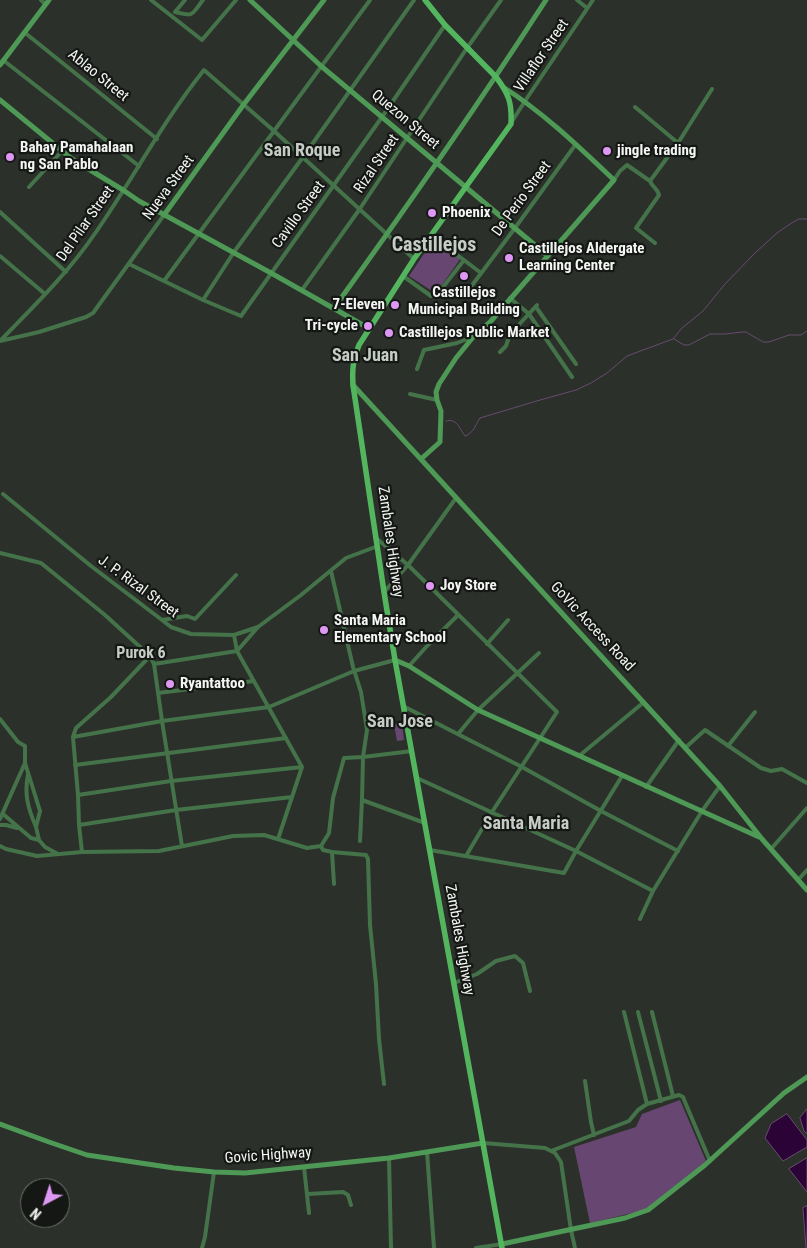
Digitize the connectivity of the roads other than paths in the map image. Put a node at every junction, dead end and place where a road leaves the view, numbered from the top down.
1 (151, 0) edge
2 (159, 0) edge
3 (184, 0) edge
4 (204, 0) edge
5 (236, 0) edge
6 (250, 0) edge
7 (324, 0) edge
8 (370, 0) edge
9 (414, 0) edge
10 (425, 0) edge
11 (501, 0) edge
12 (546, 0) edge
13 (577, 0) edge
14 (593, 0) edge
15 (45, 1) edge
16 (156, 4) junction
17 (587, 8) junction
18 (175, 12) junction
19 (171, 17) junction
20 (445, 25) junction
21 (24, 32) junction
22 (294, 41) junction
23 (467, 48) junction
24 (2, 63) edge
25 (321, 66) junction
26 (496, 77) junction
27 (503, 87) junction
28 (712, 89) dead end
29 (350, 90) junction
30 (0, 100) edge
31 (525, 101) junction
32 (244, 104) junction
33 (635, 107) dead end
34 (382, 118) junction
35 (511, 124) junction
36 (274, 131) junction
37 (408, 138) junction
38 (156, 139) junction
39 (678, 143) junction
40 (576, 144) junction
41 (62, 151) junction
42 (304, 157) junction
43 (437, 164) junction
44 (140, 166) junction
45 (614, 180) junction
46 (650, 181) junction
47 (334, 186) junction
48 (29, 187) dead end
49 (466, 187) junction
50 (123, 190) junction
51 (359, 210) junction
52 (0, 212) edge
53 (164, 215) junction
54 (515, 228) junction
55 (198, 234) junction
56 (387, 234) junction
57 (431, 235) junction
58 (655, 243) dead end
59 (234, 252) junction
60 (0, 256) edge
61 (548, 256) junction
62 (414, 259) junction
63 (464, 260) junction
64 (129, 264) junction
65 (66, 272) junction
66 (271, 272) junction
67 (481, 273) junction
68 (404, 276) junction
69 (164, 282) junction
70 (302, 290) junction
71 (440, 291) junction
72 (45, 294) junction
73 (510, 298) junction
74 (203, 300) junction
75 (334, 308) junction
76 (529, 314) junction
77 (370, 329) junction
78 (474, 336) junction
79 (0, 341) edge
80 (500, 352) dead end
81 (576, 364) dead end
82 (417, 369) dead end
83 (572, 377) dead end
84 (354, 385) junction
85 (410, 394) dead end
86 (437, 400) junction
87 (421, 459) junction
88 (3, 494) dead end
89 (456, 498) junction
90 (376, 538) junction
91 (378, 546) junction
92 (0, 552) edge
93 (408, 565) junction
94 (331, 571) junction
95 (236, 575) dead end
96 (384, 592) junction
97 (458, 615) junction
98 (388, 616) junction
99 (162, 620) junction
100 (508, 620) dead end
101 (344, 623) junction
102 (258, 627) junction
103 (234, 635) junction
104 (487, 644) junction
105 (237, 651) junction
106 (539, 653) dead end
107 (150, 656) junction
108 (396, 660) junction
109 (154, 664) junction
110 (409, 666) junction
111 (354, 671) junction
112 (517, 673) junction
113 (254, 680) junction
114 (158, 693) junction
115 (644, 702) junction
116 (269, 707) junction
117 (405, 707) junction
118 (478, 710) junction
119 (755, 712) dead end
120 (0, 719) edge
121 (162, 722) junction
122 (458, 734) junction
123 (73, 737) junction
124 (286, 738) junction
125 (539, 738) junction
126 (679, 740) junction
127 (728, 746) junction
128 (685, 748) junction
129 (412, 751) junction
130 (167, 753) junction
131 (579, 756) junction
132 (363, 757) junction
133 (24, 763) junction
134 (75, 765) junction
135 (302, 766) junction
136 (522, 767) junction
137 (28, 774) junction
138 (622, 776) junction
139 (417, 778) junction
140 (172, 781) junction
141 (807, 782) edge
142 (646, 786) junction
143 (720, 786) junction
144 (78, 795) junction
145 (292, 797) junction
146 (362, 800) junction
147 (807, 808) edge
148 (176, 810) junction
149 (601, 811) junction
150 (492, 812) junction
151 (702, 812) junction
152 (3, 814) junction
153 (0, 819) edge
154 (425, 823) junction
155 (0, 825) edge
156 (79, 825) junction
157 (36, 827) junction
158 (19, 828) junction
159 (278, 839) junction
160 (762, 839) junction
161 (39, 840) junction
162 (360, 842) dead end
163 (0, 846) edge
164 (182, 846) junction
165 (321, 846) junction
166 (771, 849) junction
167 (430, 850) junction
168 (678, 851) junction
169 (82, 852) junction
170 (332, 852) junction
171 (576, 852) junction
172 (58, 854) junction
173 (466, 856) junction
174 (807, 870) edge
175 (798, 880) junction
176 (334, 884) dead end
177 (653, 890) junction
178 (807, 890) edge
179 (640, 919) dead end
180 (454, 983) junction
181 (530, 991) dead end
182 (624, 1012) dead end
183 (638, 1012) dead end
184 (652, 1012) dead end
185 (807, 1077) edge
186 (585, 1080) dead end
187 (384, 1084) dead end
188 (673, 1096) junction
189 (661, 1101) junction
190 (646, 1104) junction
191 (0, 1124) edge
192 (594, 1135) junction
193 (483, 1143) junction
194 (551, 1151) junction
195 (427, 1152) junction
196 (389, 1158) junction
197 (710, 1161) junction
198 (304, 1167) junction
199 (214, 1172) junction
200 (308, 1194) junction
201 (351, 1206) dead end
202 (309, 1213) dead end
203 (571, 1230) junction
204 (502, 1246) edge
205 (202, 1248) edge
206 (391, 1248) edge
207 (434, 1248) edge
208 (476, 1248) edge
209 (575, 1248) edge

1 - 16 street
2 - 16 street
3 - 18 street
4 - 18 street
5 - 19 street
6 - 22 street, Quezon Street
7 - 22 street, Nueva Street
8 - 25 street
9 - 29 street
10 - 20 main road
11 - 23 street, Rizal Street
12 - 26 street
13 - 17 street
14 - 17 street, Villaflor Street
15 - 21 street
16 - 19 street
17 - 31 street, Villaflor Street
18 - 19 street
20 - 23 main road
20 - 34 street, Cavillo Street
21 - 24 street
21 - 38 street, Ablao Street
22 - 25 street, Quezon Street
22 - 32 street, Nueva Street
23 - 26 main road
23 - 37 street, Rizal Street
24 - 44 street
25 - 29 street, Quezon Street
25 - 36 street
26 - 27 main road
26 - 43 street
27 - 31 street
27 - 35 main road
28 - 39 street
29 - 34 street, Quezon Street
29 - 42 street
30 - 41 street
31 - 35 street, Villaflor Street
31 - 40 street
32 - 36 street, Del Pilar Street
32 - 38 street, Del Pilar Street
32 - 53 street, Nueva Street
33 - 39 street
34 - 37 street, Quezon Street
34 - 47 street, Cavillo Street
35 - 49 main road, Zambales Highway
36 - 42 street, Del Pilar Street
36 - 55 street
37 - 43 street, Quezon Street
37 - 51 street, Rizal Street
38 - 44 street, Del Pilar Street
39 - 46 street
40 - 45 street
40 - 54 street, De Perio Street
41 - 48 street
41 - 50 street
42 - 47 street, Del Pilar Street
42 - 59 street
43 - 49 street, Quezon Street
43 - 56 street
44 - 50 street, Del Pilar Street
45 - 46 street
45 - 61 street
46 - 58 street
47 - 51 street, Del Pilar Street
47 - 66 street, Cavillo Street
49 - 54 street, Quezon Street
49 - 57 main road, Zambales Highway
50 - 53 street
50 - 65 street, Del Pilar Street
51 - 56 street, Del Pilar Street
51 - 70 street, Rizal Street
52 - 65 street
53 - 55 street
53 - 64 street, Nueva Street
54 - 61 street, Quezon Street
54 - 67 street, De Perio Street
55 - 59 street
55 - 69 street
56 - 62 street, Del Pilar Street
56 - 75 street
57 - 62 main road, Zambales Highway
57 - 63 street
59 - 66 street
59 - 74 street
60 - 72 street
61 - 73 street
62 - 68 main road, Zambales Highway
63 - 67 street
63 - 71 street
64 - 69 street, Cavillo Street
64 - 79 street, Nueva Street
65 - 72 street, Del Pilar Street
66 - 70 street
66 - 74 street, Cavillo Street
67 - 71 street, De Perio Street
68 - 71 street
68 - 77 main road, Zambales Highway
69 - 74 street, Cavillo Street
70 - 75 street
72 - 79 street, Del Pilar Street
73 - 76 street
73 - 78 street
75 - 77 street
76 - 80 street
76 - 81 street
76 - 83 street
77 - 84 main road, Zambales Highway
78 - 82 street
78 - 86 street
84 - 87 street, GoVic Access Road
84 - 90 main road, Zambales Highway
85 - 86 street
86 - 87 street
87 - 89 street, GoVic Access Road
88 - 99 street, J. P. Rizal Street
89 - 93 street
89 - 115 street, GoVic Access Road
90 - 91 main road, Zambales Highway
90 - 93 street
91 - 94 street, J. P. Rizal Street
91 - 96 main road, Zambales Highway
92 - 107 street
93 - 96 street
93 - 97 street
94 - 101 street
94 - 102 street, J. P. Rizal Street
95 - 99 street
96 - 98 main road, Zambales Highway
97 - 104 street
97 - 110 street
98 - 101 street
98 - 108 main road, Zambales Highway
99 - 103 street, J. P. Rizal Street
100 - 104 street
101 - 111 street
102 - 103 street, J. P. Rizal Street
102 - 105 street
103 - 105 street
104 - 112 street
105 - 109 street
105 - 113 street
106 - 112 street
107 - 109 street
107 - 123 street
108 - 110 street
108 - 111 street
108 - 117 main road, Zambales Highway
109 - 114 street
110 - 118 street
111 - 116 street
111 - 132 street
112 - 118 street
112 - 125 street
113 - 114 street
113 - 116 street
114 - 121 street
115 - 126 street, GoVic Access Road
115 - 131 street
116 - 121 street
116 - 124 street
117 - 122 street
117 - 129 main road, Zambales Highway
118 - 122 street
118 - 125 street
119 - 127 street
120 - 133 street
121 - 123 street
121 - 130 street
122 - 136 street
123 - 134 street
124 - 130 street
124 - 135 street
125 - 131 street
125 - 136 street
126 - 128 street, GoVic Access Road
126 - 142 street
127 - 128 street
127 - 141 street
128 - 143 street, GoVic Access Road
129 - 132 street
129 - 139 main road, Zambales Highway
130 - 134 street
130 - 140 street
131 - 138 street
132 - 146 street
132 - 165 street
133 - 137 street
133 - 152 street
134 - 144 street
135 - 140 street
135 - 145 street
136 - 149 street
136 - 150 street
137 - 157 street
137 - 157 street
138 - 142 street
138 - 149 street
139 - 150 street
139 - 154 main road, Zambales Highway
140 - 144 street
140 - 148 street
142 - 151 street
143 - 151 street
143 - 160 street, GoVic Access Road
144 - 156 street
145 - 148 street
145 - 159 street
146 - 154 street
146 - 162 street
147 - 166 street
148 - 156 street
148 - 164 street
149 - 168 street
149 - 171 street
150 - 171 street
150 - 173 street
151 - 160 street
151 - 168 street
152 - 153 street
152 - 158 street
154 - 167 main road, Zambales Highway
155 - 158 street
156 - 169 street
157 - 161 street
158 - 161 street
159 - 164 street
159 - 165 street
160 - 166 street, GoVic Access Road
161 - 172 street
163 - 172 street
164 - 169 street
165 - 170 street
166 - 175 street, GoVic Access Road
167 - 173 street
167 - 180 main road, Zambales Highway
168 - 177 street
169 - 172 street
170 - 176 street
170 - 187 street
171 - 173 street
171 - 177 street
174 - 175 street
175 - 178 street, GoVic Access Road
177 - 179 street
180 - 181 street
180 - 193 main road, Zambales Highway
182 - 190 street
183 - 189 street
184 - 188 street
185 - 197 street
186 - 192 street
188 - 189 street
188 - 197 street
189 - 190 street
190 - 192 street
191 - 199 street, Govic Highway
192 - 194 street
193 - 194 street
193 - 195 street, Govic Highway
193 - 204 main road, Zambales Highway
194 - 203 street
195 - 196 street, Govic Highway
195 - 207 street
196 - 198 street, Govic Highway
196 - 206 street
197 - 203 street
198 - 199 street, Govic Highway
198 - 200 street
199 - 205 street
200 - 201 street
200 - 202 street
203 - 204 street
203 - 209 street
204 - 208 street

